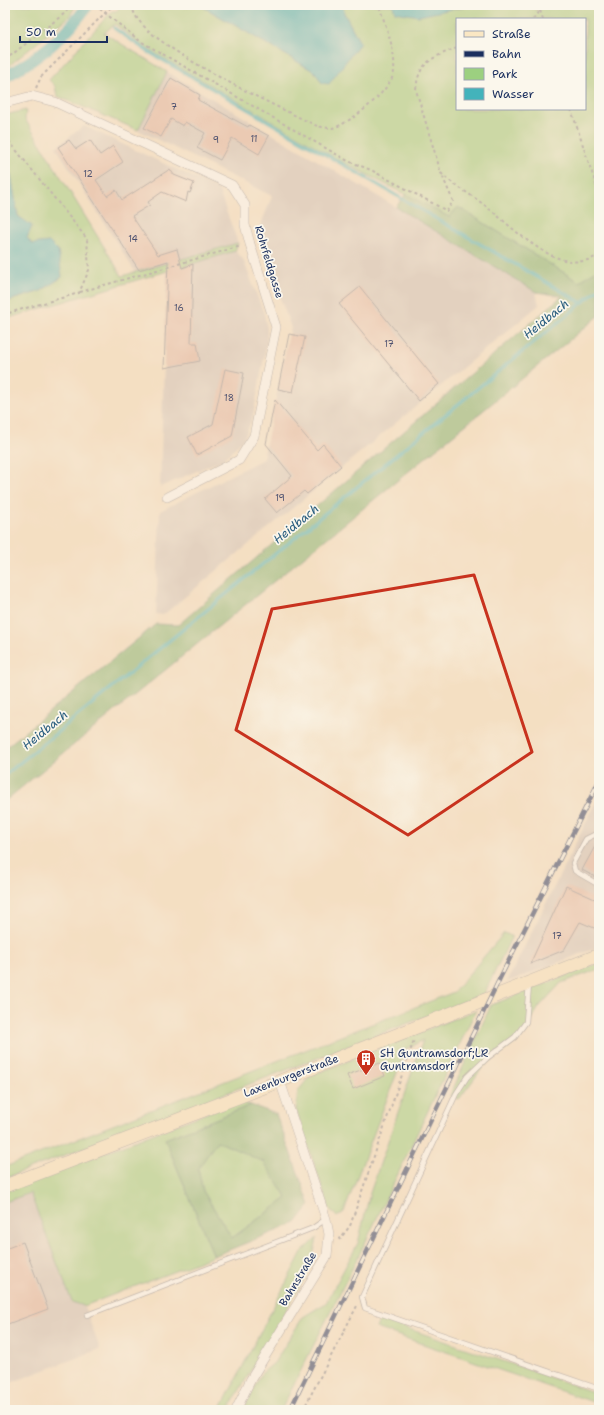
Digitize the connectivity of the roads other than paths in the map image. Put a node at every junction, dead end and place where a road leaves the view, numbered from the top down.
1 (5, 103) edge
2 (167, 496) dead end
3 (599, 828) edge
4 (599, 885) edge
5 (599, 955) edge
6 (529, 983) junction
7 (280, 1081) junction
8 (5, 1186) edge
9 (326, 1218) junction
10 (87, 1315) dead end
11 (599, 1389) edge
12 (236, 1410) edge

1 - 2 street, Rohrfeldgasse
3 - 4 lane
5 - 6 street, Laxenburgerstraße
6 - 7 street, Laxenburgerstraße
6 - 11 lane
7 - 8 street, Laxenburgerstraße
7 - 9 street, Bahnstraße
9 - 10 lane
9 - 12 street, Bahnstraße

